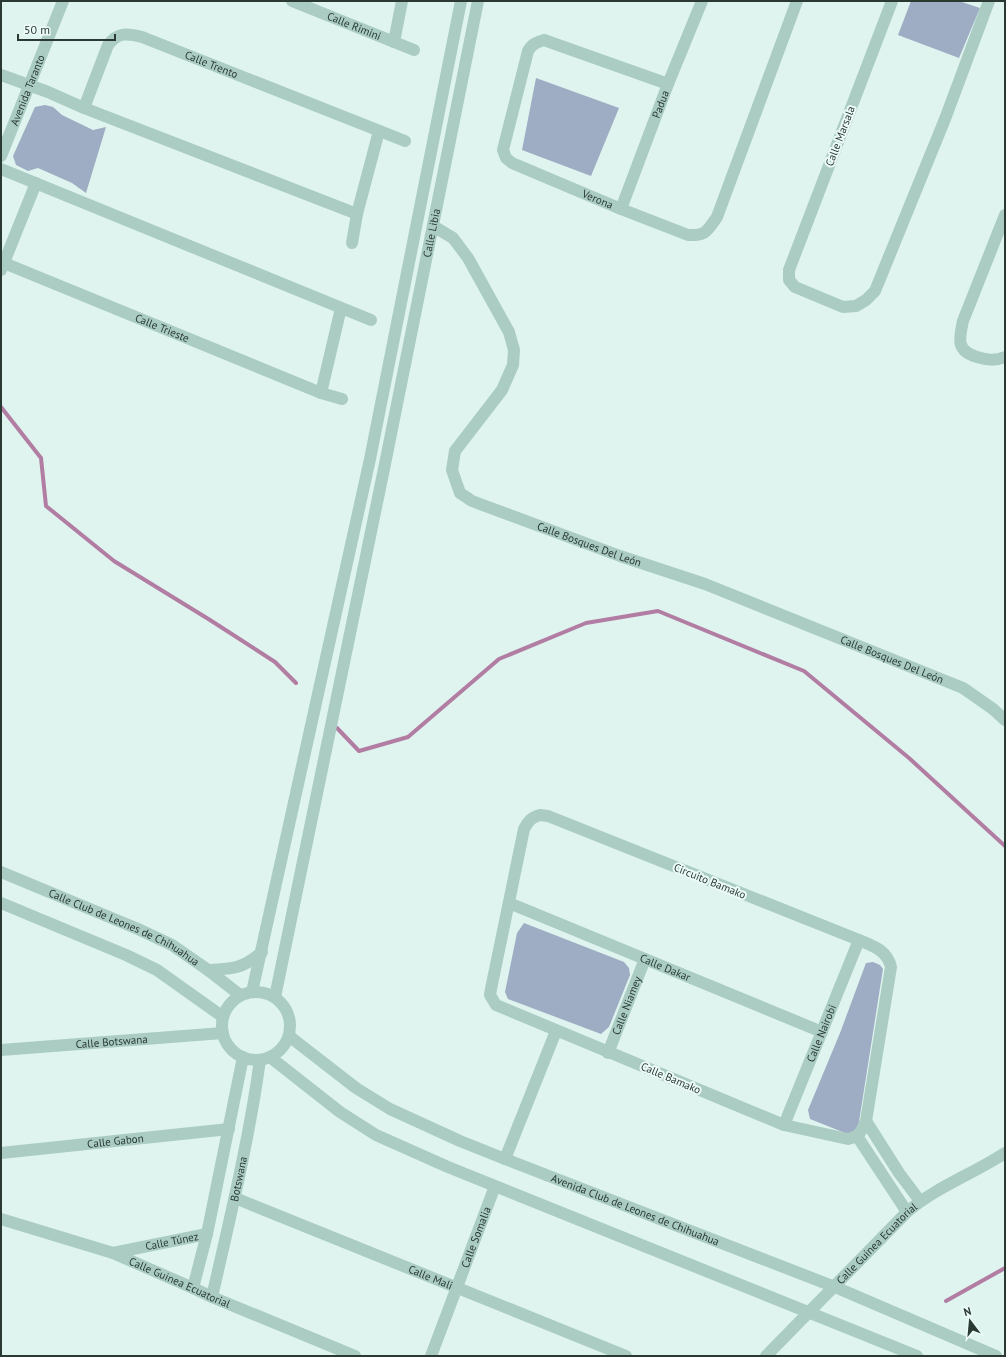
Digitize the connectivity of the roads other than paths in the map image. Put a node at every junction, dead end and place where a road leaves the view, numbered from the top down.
1 (63, 1) edge
2 (292, 1) edge
3 (402, 1) edge
4 (461, 1) edge
5 (478, 1) edge
6 (702, 1) edge
7 (797, 1) edge
8 (892, 1) edge
9 (989, 1) edge
10 (394, 42) junction
11 (414, 50) dead end
12 (1, 75) edge
13 (668, 84) junction
14 (29, 86) junction
15 (84, 108) junction
16 (379, 131) junction
17 (405, 142) dead end
18 (1, 156) edge
19 (1, 169) edge
20 (36, 183) junction
21 (621, 209) junction
22 (357, 214) junction
23 (1005, 215) edge
24 (433, 226) junction
25 (352, 243) dead end
26 (2, 267) edge
27 (341, 308) junction
28 (371, 320) dead end
29 (1005, 357) edge
30 (321, 393) junction
31 (342, 399) dead end
32 (1005, 720) edge
33 (533, 817) joint
34 (1, 872) edge
35 (1, 903) edge
36 (509, 903) junction
37 (858, 940) junction
38 (262, 952) junction
39 (645, 959) junction
40 (208, 970) junction
41 (252, 992) junction
42 (240, 995) junction
43 (275, 996) junction
44 (223, 1017) junction
45 (556, 1031) junction
46 (822, 1032) junction
47 (223, 1033) junction
48 (289, 1036) junction
49 (1, 1050) edge
50 (608, 1053) junction
51 (244, 1057) junction
52 (265, 1058) junction
53 (866, 1121) junction
54 (784, 1126) junction
55 (230, 1129) junction
56 (857, 1136) junction
57 (1, 1153) edge
58 (1005, 1153) edge
59 (505, 1159) junction
60 (495, 1186) junction
61 (235, 1198) junction
62 (920, 1201) junction
63 (907, 1212) junction
64 (1, 1220) edge
65 (207, 1234) junction
66 (113, 1253) junction
67 (834, 1287) junction
68 (193, 1288) junction
69 (457, 1288) junction
70 (212, 1297) junction
71 (809, 1312) junction
72 (355, 1356) edge
73 (431, 1356) edge
74 (626, 1356) edge
75 (766, 1356) edge
76 (917, 1356) edge
77 (996, 1356) edge

1 - 14 street, Avenida Taranto
2 - 10 street, Calle Rimini
3 - 10 street, Calle Rimini
4 - 38 street, Calle Libia
5 - 24 street, Calle Libia
6 - 13 street, Padua
7 - 21 street, Verona
8 - 9 street, Calle Marsala
10 - 11 street, Calle Rimini
12 - 14 street
13 - 21 street, Padua
13 - 21 street, Verona
14 - 15 street
14 - 18 street, Avenida Taranto
15 - 16 street, Calle Trento
15 - 22 street
16 - 17 street, Calle Trento
16 - 22 street
19 - 20 street
20 - 26 street, Calle Trieste
20 - 27 street
22 - 25 street
23 - 29 street
24 - 32 street, Calle Bosques Del León
24 - 43 street, Calle Libia
26 - 30 street, Calle Trieste
27 - 28 street
27 - 30 street
30 - 31 street, Calle Trieste
33 - 36 street, Calle Bamako
33 - 37 street, Circuito Bamako
34 - 40 street, Calle Club de Leones de Chihuahua
35 - 44 street
36 - 39 street, Calle Dakar
36 - 45 street, Calle Bamako
37 - 46 street, Calle Nairobi
37 - 53 street, Circuito Bamako
38 - 40 street
38 - 41 street, Calle Libia
39 - 46 street, Calle Dakar
39 - 50 street, Calle Niamey
40 - 42 street, Calle Club de Leones de Chihuahua
41 - 42 street
41 - 43 street
42 - 44 street
43 - 48 street
44 - 47 street
45 - 50 street, Calle Bamako
45 - 59 street
46 - 54 street, Calle Nairobi
47 - 49 street, Calle Botswana
47 - 51 street
48 - 52 street
48 - 59 street, Avenida Club de Leones de Chihuahua
50 - 54 street, Calle Bamako
51 - 52 street
51 - 55 street, Botswana
52 - 60 street
52 - 61 street, Botswana
53 - 56 street
53 - 62 street
54 - 56 street, Calle Bamako
55 - 57 street, Calle Gabon
55 - 65 street, Botswana
56 - 63 street
58 - 62 street, Calle Guinea Ecuatorial
59 - 67 street, Avenida Club de Leones de Chihuahua
60 - 69 street, Calle Somalia
60 - 71 street
61 - 69 street, Calle Mali
61 - 70 street, Botswana
62 - 63 street, Calle Guinea Ecuatorial
63 - 67 street, Calle Guinea Ecuatorial
64 - 66 street, Calle Guinea Ecuatorial
65 - 66 street, Calle Túnez
65 - 68 street, Botswana
66 - 68 street, Calle Guinea Ecuatorial
67 - 71 street, Calle Guinea Ecuatorial
67 - 77 street, Avenida Club de Leones de Chihuahua
68 - 70 street, Calle Guinea Ecuatorial
69 - 73 street, Calle Somalia
69 - 74 street, Calle Mali
70 - 72 street, Calle Guinea Ecuatorial
71 - 75 street, Calle Guinea Ecuatorial
71 - 76 street

